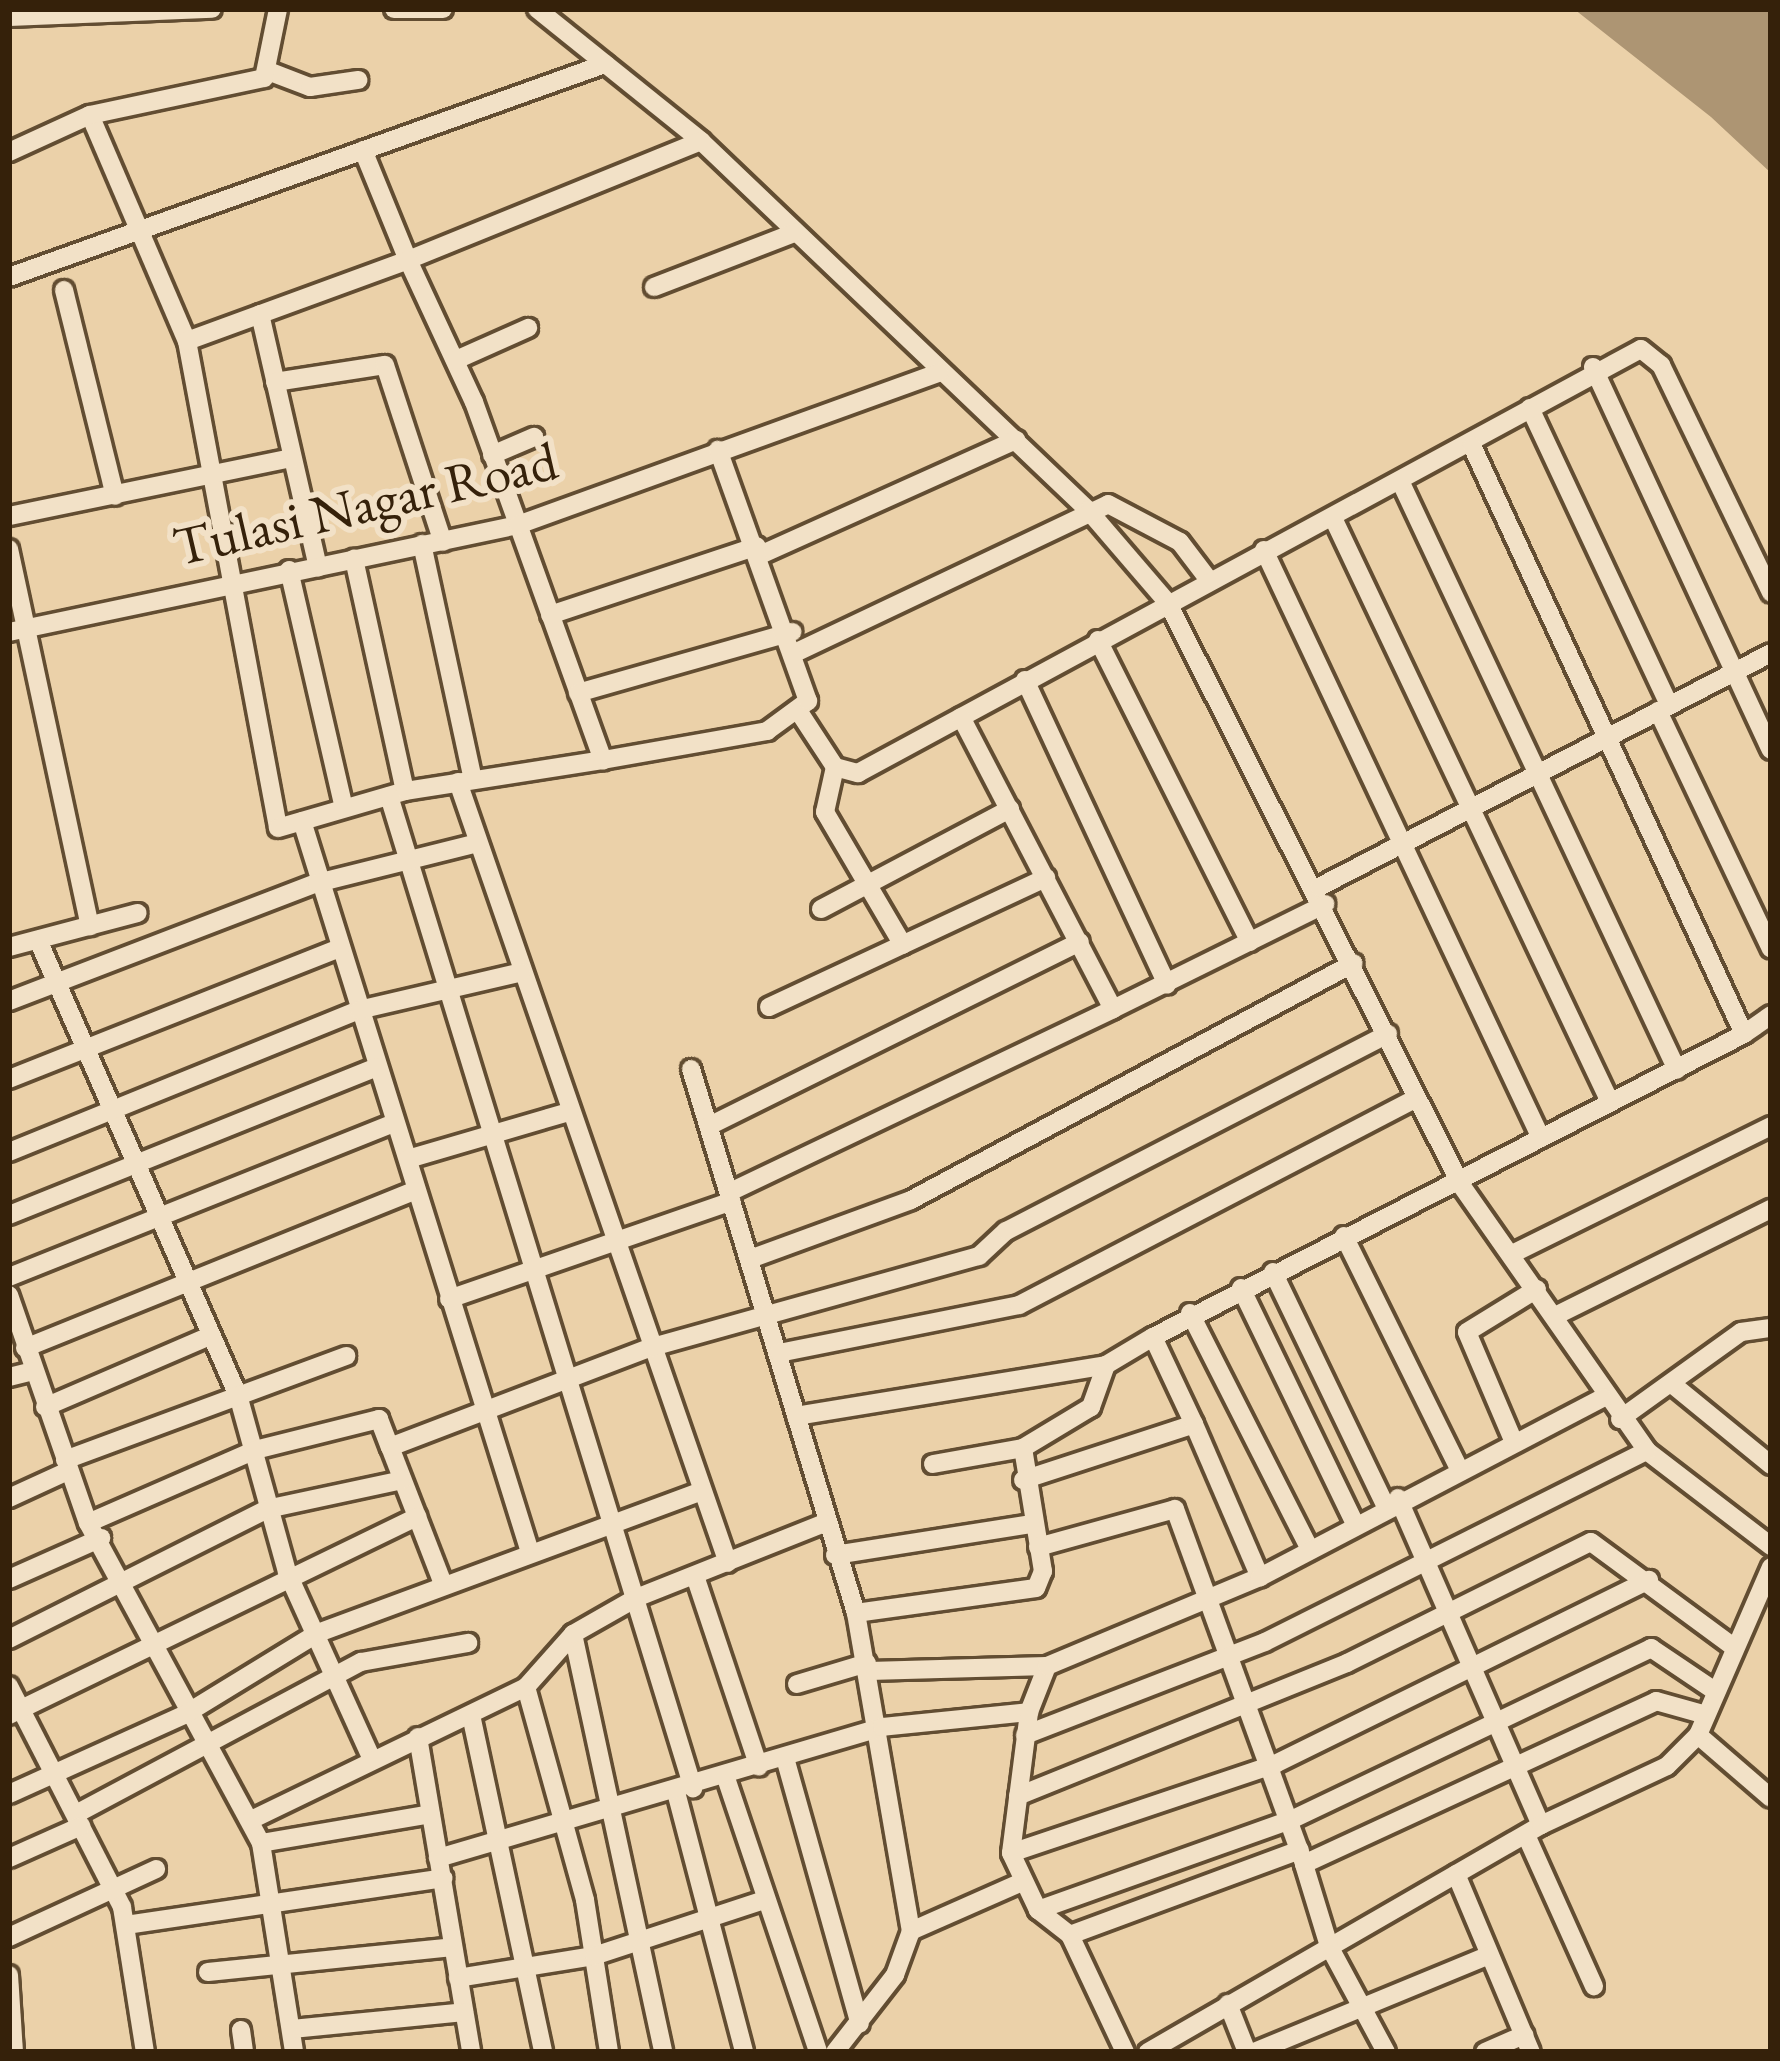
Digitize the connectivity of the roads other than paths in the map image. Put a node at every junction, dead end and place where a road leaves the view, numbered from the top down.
1 (212, 9) edge
2 (278, 9) edge
3 (394, 9) edge
4 (443, 9) edge
5 (537, 9) edge
6 (9, 17) edge
7 (604, 64) junction
8 (268, 71) junction
9 (358, 80) dead end
10 (90, 115) junction
11 (701, 141) junction
12 (364, 149) junction
13 (9, 152) edge
14 (139, 226) junction
15 (794, 232) junction
16 (408, 260) junction
17 (9, 278) edge
18 (654, 287) dead end
19 (64, 290) dead end
20 (260, 314) junction
21 (528, 328) dead end
22 (187, 341) junction
23 (456, 360) junction
24 (1593, 367) junction
25 (940, 373) junction
26 (275, 382) junction
27 (1530, 408) junction
28 (534, 437) dead end
29 (1016, 440) junction
30 (1472, 446) junction
31 (718, 451) junction
32 (492, 455) junction
33 (291, 458) junction
34 (212, 475) junction
35 (1402, 485) junction
36 (116, 496) junction
37 (1088, 510) junction
38 (9, 516) edge
39 (1334, 520) junction
40 (518, 525) junction
41 (432, 543) junction
42 (9, 550) edge
43 (758, 550) junction
44 (1264, 550) junction
45 (354, 560) junction
46 (318, 567) junction
47 (289, 570) junction
48 (232, 580) junction
49 (1209, 580) junction
50 (1771, 593) edge
51 (1168, 603) junction
52 (550, 614) junction
53 (16, 631) edge
54 (1098, 640) junction
55 (795, 642) junction
56 (1771, 653) edge
57 (1734, 671) junction
58 (1025, 680) junction
59 (578, 693) junction
60 (1663, 708) junction
61 (801, 715) junction
62 (961, 717) junction
63 (1603, 740) junction
64 (1771, 750) edge
65 (603, 760) junction
66 (835, 767) junction
67 (1534, 772) junction
68 (466, 782) junction
69 (397, 794) junction
70 (344, 808) junction
71 (1466, 808) junction
72 (1010, 809) junction
73 (302, 820) junction
74 (478, 843) junction
75 (1401, 843) junction
76 (405, 864) junction
77 (1046, 878) junction
78 (317, 883) junction
79 (867, 885) junction
80 (1322, 895) junction
81 (821, 909) dead end
82 (138, 913) dead end
83 (90, 926) junction
84 (38, 940) junction
85 (1080, 941) junction
86 (1250, 942) junction
87 (903, 945) junction
88 (9, 947) edge
89 (340, 948) junction
90 (1771, 949) edge
91 (1354, 963) junction
92 (522, 972) junction
93 (56, 983) junction
94 (1167, 984) junction
95 (444, 991) junction
96 (9, 1001) edge
97 (769, 1007) dead end
98 (1113, 1009) junction
99 (359, 1010) junction
100 (1771, 1015) edge
101 (1388, 1034) junction
102 (1744, 1034) junction
103 (82, 1048) junction
104 (377, 1067) junction
105 (691, 1069) dead end
106 (1678, 1070) junction
107 (9, 1079) edge
108 (1416, 1098) junction
109 (1610, 1102) junction
110 (106, 1107) junction
111 (569, 1112) junction
112 (395, 1123) junction
113 (709, 1126) junction
114 (1771, 1126) edge
115 (487, 1134) junction
116 (1541, 1138) junction
117 (9, 1152) edge
118 (408, 1159) junction
119 (130, 1166) junction
120 (1461, 1185) junction
121 (414, 1191) junction
122 (731, 1197) junction
123 (1771, 1209) edge
124 (9, 1215) edge
125 (156, 1226) junction
126 (1344, 1236) junction
127 (612, 1240) junction
128 (1512, 1254) junction
129 (750, 1259) junction
130 (527, 1270) junction
131 (1273, 1272) junction
132 (9, 1276) edge
133 (185, 1284) junction
134 (1241, 1288) junction
135 (1537, 1289) junction
136 (10, 1299) edge
137 (449, 1299) junction
138 (1190, 1313) junction
139 (768, 1316) junction
140 (1555, 1316) junction
141 (1771, 1328) edge
142 (210, 1336) junction
143 (1153, 1336) junction
144 (26, 1348) junction
145 (649, 1348) junction
146 (779, 1353) junction
147 (346, 1356) dead end
148 (1106, 1365) junction
149 (33, 1371) junction
150 (9, 1377) edge
151 (564, 1381) junction
152 (1672, 1384) junction
153 (238, 1395) junction
154 (1603, 1398) junction
155 (45, 1407) junction
156 (485, 1411) junction
157 (796, 1416) junction
158 (1620, 1419) junction
159 (1194, 1424) junction
160 (1514, 1440) junction
161 (390, 1448) junction
162 (1023, 1448) junction
163 (255, 1450) junction
164 (1647, 1451) junction
165 (933, 1464) dead end
166 (1771, 1465) edge
167 (66, 1466) junction
168 (1457, 1467) junction
169 (402, 1480) junction
170 (1023, 1480) junction
171 (701, 1491) junction
172 (9, 1498) edge
173 (1392, 1502) junction
174 (267, 1509) junction
175 (417, 1517) junction
176 (1354, 1522) junction
177 (824, 1523) junction
178 (611, 1524) junction
179 (1031, 1524) junction
180 (94, 1530) junction
181 (1308, 1546) junction
182 (1771, 1546) edge
183 (1039, 1547) junction
184 (530, 1552) junction
185 (836, 1555) junction
186 (1424, 1557) junction
187 (728, 1563) junction
188 (1771, 1567) edge
189 (287, 1572) junction
190 (695, 1576) junction
191 (1261, 1577) junction
192 (9, 1580) edge
193 (1648, 1580) junction
194 (442, 1581) junction
195 (123, 1582) junction
196 (636, 1598) junction
197 (1207, 1601) junction
198 (1447, 1609) junction
199 (856, 1613) junction
200 (318, 1633) junction
201 (573, 1634) junction
202 (150, 1638) junction
203 (9, 1639) edge
204 (468, 1643) dead end
205 (1732, 1646) junction
206 (1224, 1658) junction
207 (1047, 1666) junction
208 (868, 1667) junction
209 (1473, 1669) junction
210 (337, 1676) junction
211 (797, 1684) dead end
212 (9, 1686) edge
213 (526, 1687) junction
214 (1714, 1691) junction
215 (1246, 1705) junction
216 (15, 1712) edge
217 (1029, 1712) junction
218 (471, 1714) junction
219 (184, 1715) junction
220 (1706, 1715) junction
221 (1494, 1720) junction
222 (882, 1727) junction
223 (1698, 1735) junction
224 (1025, 1736) junction
225 (418, 1737) junction
226 (206, 1749) junction
227 (370, 1755) junction
228 (785, 1758) junction
229 (1275, 1764) junction
230 (759, 1767) junction
231 (1519, 1770) junction
232 (55, 1773) junction
233 (726, 1778) junction
234 (684, 1790) junction
235 (9, 1794) edge
236 (1018, 1796) junction
237 (1771, 1798) edge
238 (615, 1807) junction
239 (431, 1814) junction
240 (1293, 1819) junction
241 (79, 1820) junction
242 (250, 1820) junction
243 (563, 1822) junction
244 (1534, 1830) junction
245 (504, 1840) junction
246 (261, 1843) junction
247 (1011, 1853) junction
248 (1302, 1857) junction
249 (9, 1858) edge
250 (439, 1858) junction
251 (156, 1869) dead end
252 (1456, 1874) junction
253 (445, 1878) junction
254 (1022, 1882) junction
255 (113, 1889) junction
256 (274, 1897) junction
257 (764, 1900) junction
258 (1038, 1910) junction
259 (707, 1918) junction
260 (126, 1925) junction
261 (911, 1930) junction
262 (1070, 1935) junction
263 (9, 1937) edge
264 (641, 1938) junction
265 (1329, 1946) junction
266 (453, 1947) junction
267 (1490, 1955) junction
268 (595, 1956) junction
269 (280, 1958) junction
270 (530, 1966) junction
271 (208, 1972) dead end
272 (9, 1975) edge
273 (458, 1978) junction
274 (1594, 1986) dead end
275 (1228, 2004) junction
276 (1365, 2007) junction
277 (464, 2012) junction
278 (860, 2024) junction
279 (292, 2029) junction
280 (241, 2030) dead end
281 (1527, 2044) edge
282 (14, 2052) edge
283 (145, 2052) edge
284 (244, 2052) edge
285 (294, 2052) edge
286 (471, 2052) edge
287 (543, 2052) edge
288 (609, 2052) edge
289 (663, 2052) edge
290 (744, 2052) edge
291 (818, 2052) edge
292 (835, 2052) edge
293 (1124, 2052) edge
294 (1148, 2052) edge
295 (1251, 2052) edge
296 (1386, 2052) edge
297 (1484, 2052) edge

1 - 6 street
2 - 8 street
3 - 4 street
5 - 7 street
7 - 11 street
7 - 12 street
8 - 9 street
8 - 10 street
10 - 13 street
10 - 14 street
11 - 15 street
11 - 16 street
12 - 14 street
12 - 16 street
14 - 17 street
14 - 22 street
15 - 18 street
15 - 25 street
16 - 20 street
16 - 23 street
19 - 36 street
20 - 22 street
20 - 26 street
21 - 23 street
22 - 34 street
23 - 32 street
24 - 27 street
24 - 50 street
24 - 57 street
25 - 29 street
25 - 31 street, Tulasi Nagar Road
26 - 33 street
26 - 41 street
27 - 30 street
27 - 60 street
28 - 32 street
29 - 37 street
29 - 43 street
30 - 35 street
30 - 63 street
31 - 40 street, Tulasi Nagar Road
31 - 43 street
32 - 40 street
33 - 34 street
33 - 46 street
34 - 36 street
34 - 48 street
35 - 39 street
35 - 67 street
36 - 38 street
37 - 49 street
37 - 51 street
37 - 55 street
39 - 44 street
39 - 71 street
40 - 41 street, Tulasi Nagar Road
40 - 52 street
41 - 45 street, Tulasi Nagar Road
41 - 68 street
42 - 53 street
43 - 52 street
43 - 55 street
44 - 49 street
44 - 75 street
45 - 46 street, Tulasi Nagar Road
45 - 69 street
46 - 47 street, Tulasi Nagar Road
47 - 48 street, Tulasi Nagar Road
47 - 70 street
48 - 53 street, Tulasi Nagar Road
48 - 73 street
49 - 51 street
51 - 54 street
51 - 80 street
52 - 59 street
53 - 83 street
54 - 58 street
54 - 86 street
55 - 59 street
55 - 61 street
56 - 57 street
57 - 60 street
57 - 64 street
58 - 62 street
58 - 94 street
59 - 65 street
60 - 63 street
60 - 90 street
61 - 65 street
61 - 66 street
62 - 66 street
62 - 72 street
63 - 67 street
63 - 102 street
65 - 68 street
66 - 79 street
67 - 71 street
67 - 106 street
68 - 69 street
68 - 74 street
69 - 70 street
69 - 76 street
70 - 73 street
71 - 75 street
71 - 109 street
72 - 77 street
72 - 79 street
73 - 78 street
74 - 76 street
74 - 92 street
75 - 80 street
75 - 116 street
76 - 78 street
76 - 95 street
77 - 85 street
77 - 87 street
78 - 89 street
78 - 93 street
79 - 81 street
79 - 87 street
80 - 86 street
80 - 91 street
82 - 83 street
83 - 84 street
84 - 88 street
84 - 93 street
85 - 98 street
85 - 113 street
86 - 94 street
87 - 97 street
89 - 99 street
89 - 103 street
91 - 101 street
91 - 129 street
92 - 95 street
92 - 111 street
93 - 96 street
93 - 103 street
94 - 98 street
95 - 99 street
95 - 115 street
98 - 122 street
99 - 104 street
99 - 110 street
100 - 102 street
101 - 108 street
101 - 139 street
102 - 106 street
103 - 107 street
103 - 110 street
104 - 112 street
104 - 119 street
105 - 113 street
106 - 109 street
108 - 120 street
108 - 146 street
109 - 116 street
110 - 117 street
110 - 119 street
111 - 115 street
111 - 127 street
112 - 118 street
112 - 125 street
113 - 122 street
114 - 128 street
115 - 118 street
115 - 130 street
116 - 120 street
118 - 121 street
119 - 124 street
119 - 125 street
120 - 126 street
120 - 128 street
121 - 133 street
121 - 137 street
122 - 127 street
122 - 129 street
123 - 140 street
125 - 132 street
125 - 133 street
126 - 131 street
126 - 168 street
127 - 130 street
127 - 145 street
128 - 135 street
129 - 139 street
130 - 137 street
130 - 151 street
131 - 134 street
131 - 173 street
133 - 142 street
133 - 144 street
134 - 138 street
134 - 176 street
135 - 140 street
135 - 160 street
136 - 144 street
137 - 156 street
138 - 143 street
138 - 181 street
139 - 145 street
139 - 146 street
140 - 154 street
141 - 152 street
142 - 153 street
142 - 155 street
143 - 148 street
143 - 159 street
144 - 149 street
145 - 151 street
145 - 171 street
146 - 157 street
147 - 153 street
148 - 157 street
148 - 162 street
149 - 150 street
149 - 155 street
151 - 156 street
151 - 178 street
152 - 158 street
152 - 166 street
153 - 163 street
153 - 167 street
154 - 158 street
154 - 160 street
155 - 167 street
156 - 161 street
156 - 184 street
157 - 177 street
158 - 164 street
159 - 170 street
159 - 191 street
160 - 168 street
161 - 163 street
161 - 169 street
162 - 165 street
162 - 170 street
163 - 174 street
163 - 180 street
164 - 182 street
164 - 186 street
167 - 172 street
167 - 180 street
168 - 173 street
169 - 174 street
169 - 175 street
170 - 179 street
171 - 178 street
171 - 187 street
173 - 176 street
173 - 186 street
174 - 189 street
174 - 195 street
175 - 189 street
175 - 194 street
176 - 181 street
177 - 185 street
177 - 187 street
178 - 184 street
178 - 196 street
179 - 183 street
179 - 185 street
180 - 192 street
180 - 195 street
181 - 191 street
183 - 197 street
183 - 199 street
184 - 194 street
185 - 199 street
186 - 198 street
186 - 206 street
187 - 190 street
188 - 205 street
189 - 200 street
189 - 202 street
190 - 196 street
190 - 230 street
191 - 197 street
193 - 198 street
193 - 205 street
193 - 209 street
194 - 200 street
195 - 202 street
195 - 203 street
196 - 201 street
196 - 234 street
197 - 206 street
197 - 207 street
198 - 209 street
198 - 215 street
199 - 208 street
200 - 210 street
200 - 219 street
201 - 213 street
201 - 238 street
202 - 216 street
202 - 219 street
204 - 210 street
205 - 214 street
206 - 215 street
206 - 224 street
207 - 208 street
207 - 217 street
208 - 211 street
208 - 222 street
209 - 221 street
209 - 229 street
210 - 226 street
210 - 227 street
212 - 216 street
213 - 218 street
213 - 243 street
214 - 220 street
214 - 221 street
215 - 229 street
215 - 236 street
216 - 232 street
217 - 222 street
217 - 224 street
218 - 225 street
218 - 245 street
219 - 226 street
219 - 232 street
220 - 223 street
220 - 231 street
221 - 231 street
221 - 240 street
222 - 228 street
222 - 261 street
223 - 237 street
223 - 244 street
224 - 236 street
225 - 227 street
225 - 239 street
226 - 241 street
226 - 242 street
227 - 242 street
228 - 230 street
228 - 278 street
229 - 240 street
229 - 247 street
230 - 233 street
231 - 244 street
231 - 248 street
232 - 235 street
232 - 241 street
233 - 234 street
233 - 257 street
234 - 238 street
234 - 259 street
236 - 247 street
238 - 243 street
238 - 264 street
239 - 246 street
239 - 250 street
240 - 248 street
240 - 258 street
241 - 249 street
241 - 255 street
242 - 246 street
243 - 245 street
243 - 268 street
244 - 252 street
244 - 274 street
245 - 250 street
245 - 270 street
246 - 256 street
247 - 254 street
248 - 262 street
248 - 265 street
250 - 253 street
251 - 255 street
252 - 265 street
252 - 267 street
253 - 256 street
253 - 266 street
254 - 258 street
254 - 261 street
255 - 260 street
255 - 263 street
256 - 260 street
256 - 269 street
257 - 259 street
257 - 291 street
258 - 262 street
259 - 264 street
259 - 290 street
260 - 283 street
261 - 278 street
262 - 293 street
264 - 268 street
264 - 289 street
265 - 275 street
265 - 276 street
266 - 269 street
266 - 273 street
267 - 276 street
267 - 281 street
268 - 270 street
268 - 288 street
269 - 271 street
269 - 279 street
270 - 273 street
270 - 287 street
272 - 282 street
273 - 277 street
275 - 294 street
275 - 295 street
276 - 295 street
276 - 296 street
277 - 279 street
277 - 286 street
278 - 292 street
279 - 285 street
280 - 284 street
281 - 297 street

